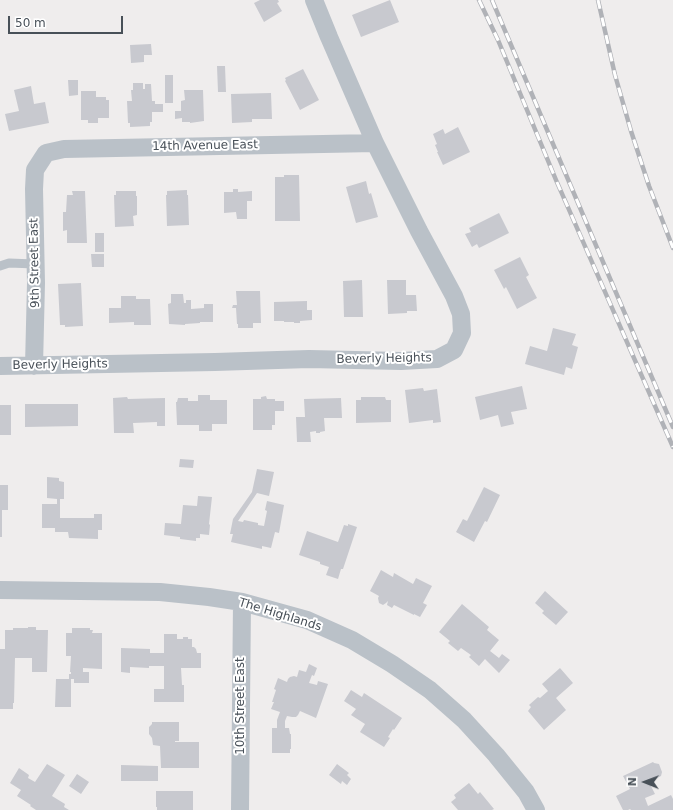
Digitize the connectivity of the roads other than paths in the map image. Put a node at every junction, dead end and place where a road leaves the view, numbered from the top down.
1 (314, 0) edge
2 (375, 143) junction
3 (41, 162) joint
4 (35, 264) junction
5 (0, 266) edge
6 (0, 366) edge
7 (34, 366) junction
8 (0, 590) edge
9 (242, 602) junction
10 (240, 810) edge
11 (536, 810) edge

1 - 2 street, Beverly Heights
2 - 3 street, 14th Avenue East
2 - 7 street, Beverly Heights
3 - 4 street, 9th Street East
4 - 5 lane
4 - 7 street, 9th Street East
6 - 7 street, Beverly Heights
8 - 9 street, The Highlands
9 - 10 street, 10th Street East
9 - 11 street, The Highlands

